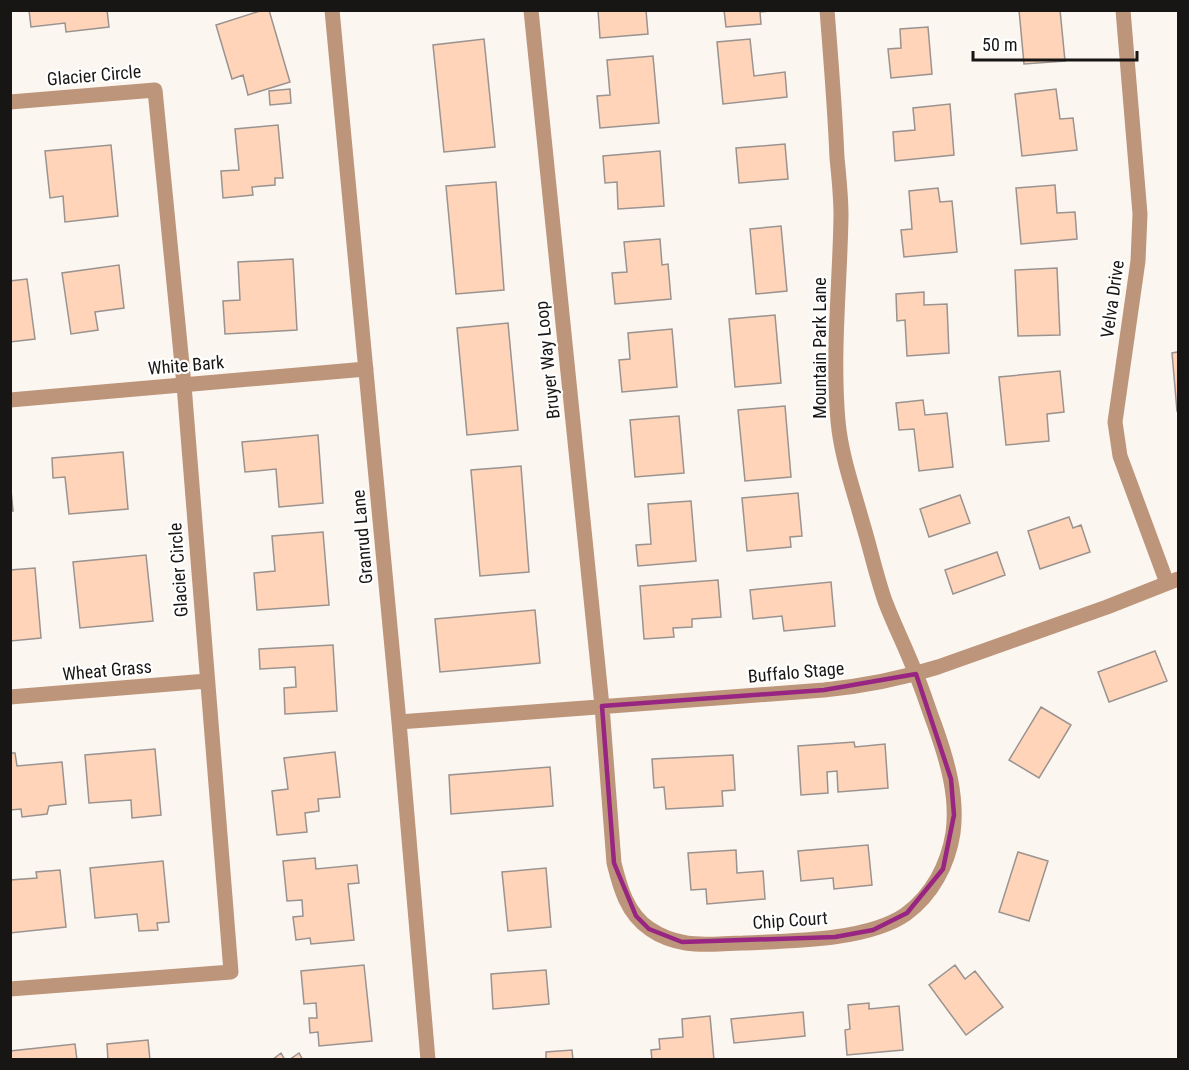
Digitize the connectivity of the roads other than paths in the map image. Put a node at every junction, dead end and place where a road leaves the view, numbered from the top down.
1 (332, 10) edge
2 (531, 10) edge
3 (827, 10) edge
4 (1123, 10) edge
5 (10, 102) edge
6 (366, 369) junction
7 (184, 385) junction
8 (10, 400) edge
9 (1173, 581) edge
10 (916, 674) junction
11 (207, 681) junction
12 (10, 697) edge
13 (602, 706) junction
14 (399, 722) junction
15 (10, 989) edge
16 (428, 1059) edge

1 - 6 street, Granrud Lane
2 - 13 street, Bruyer Way Loop
3 - 10 street, Mountain Park Lane
4 - 9 street, Velva Drive
5 - 7 street, Glacier Circle
6 - 7 street, White Bark
6 - 14 street, Granrud Lane
7 - 8 street, White Bark
7 - 11 street, Glacier Circle
9 - 10 street, Buffalo Stage
10 - 13 street, Buffalo Stage
10 - 13 street, Chip Court
11 - 12 street, Wheat Grass
11 - 15 street, Glacier Circle
13 - 14 street, Buffalo Stage
14 - 16 street, Granrud Lane

